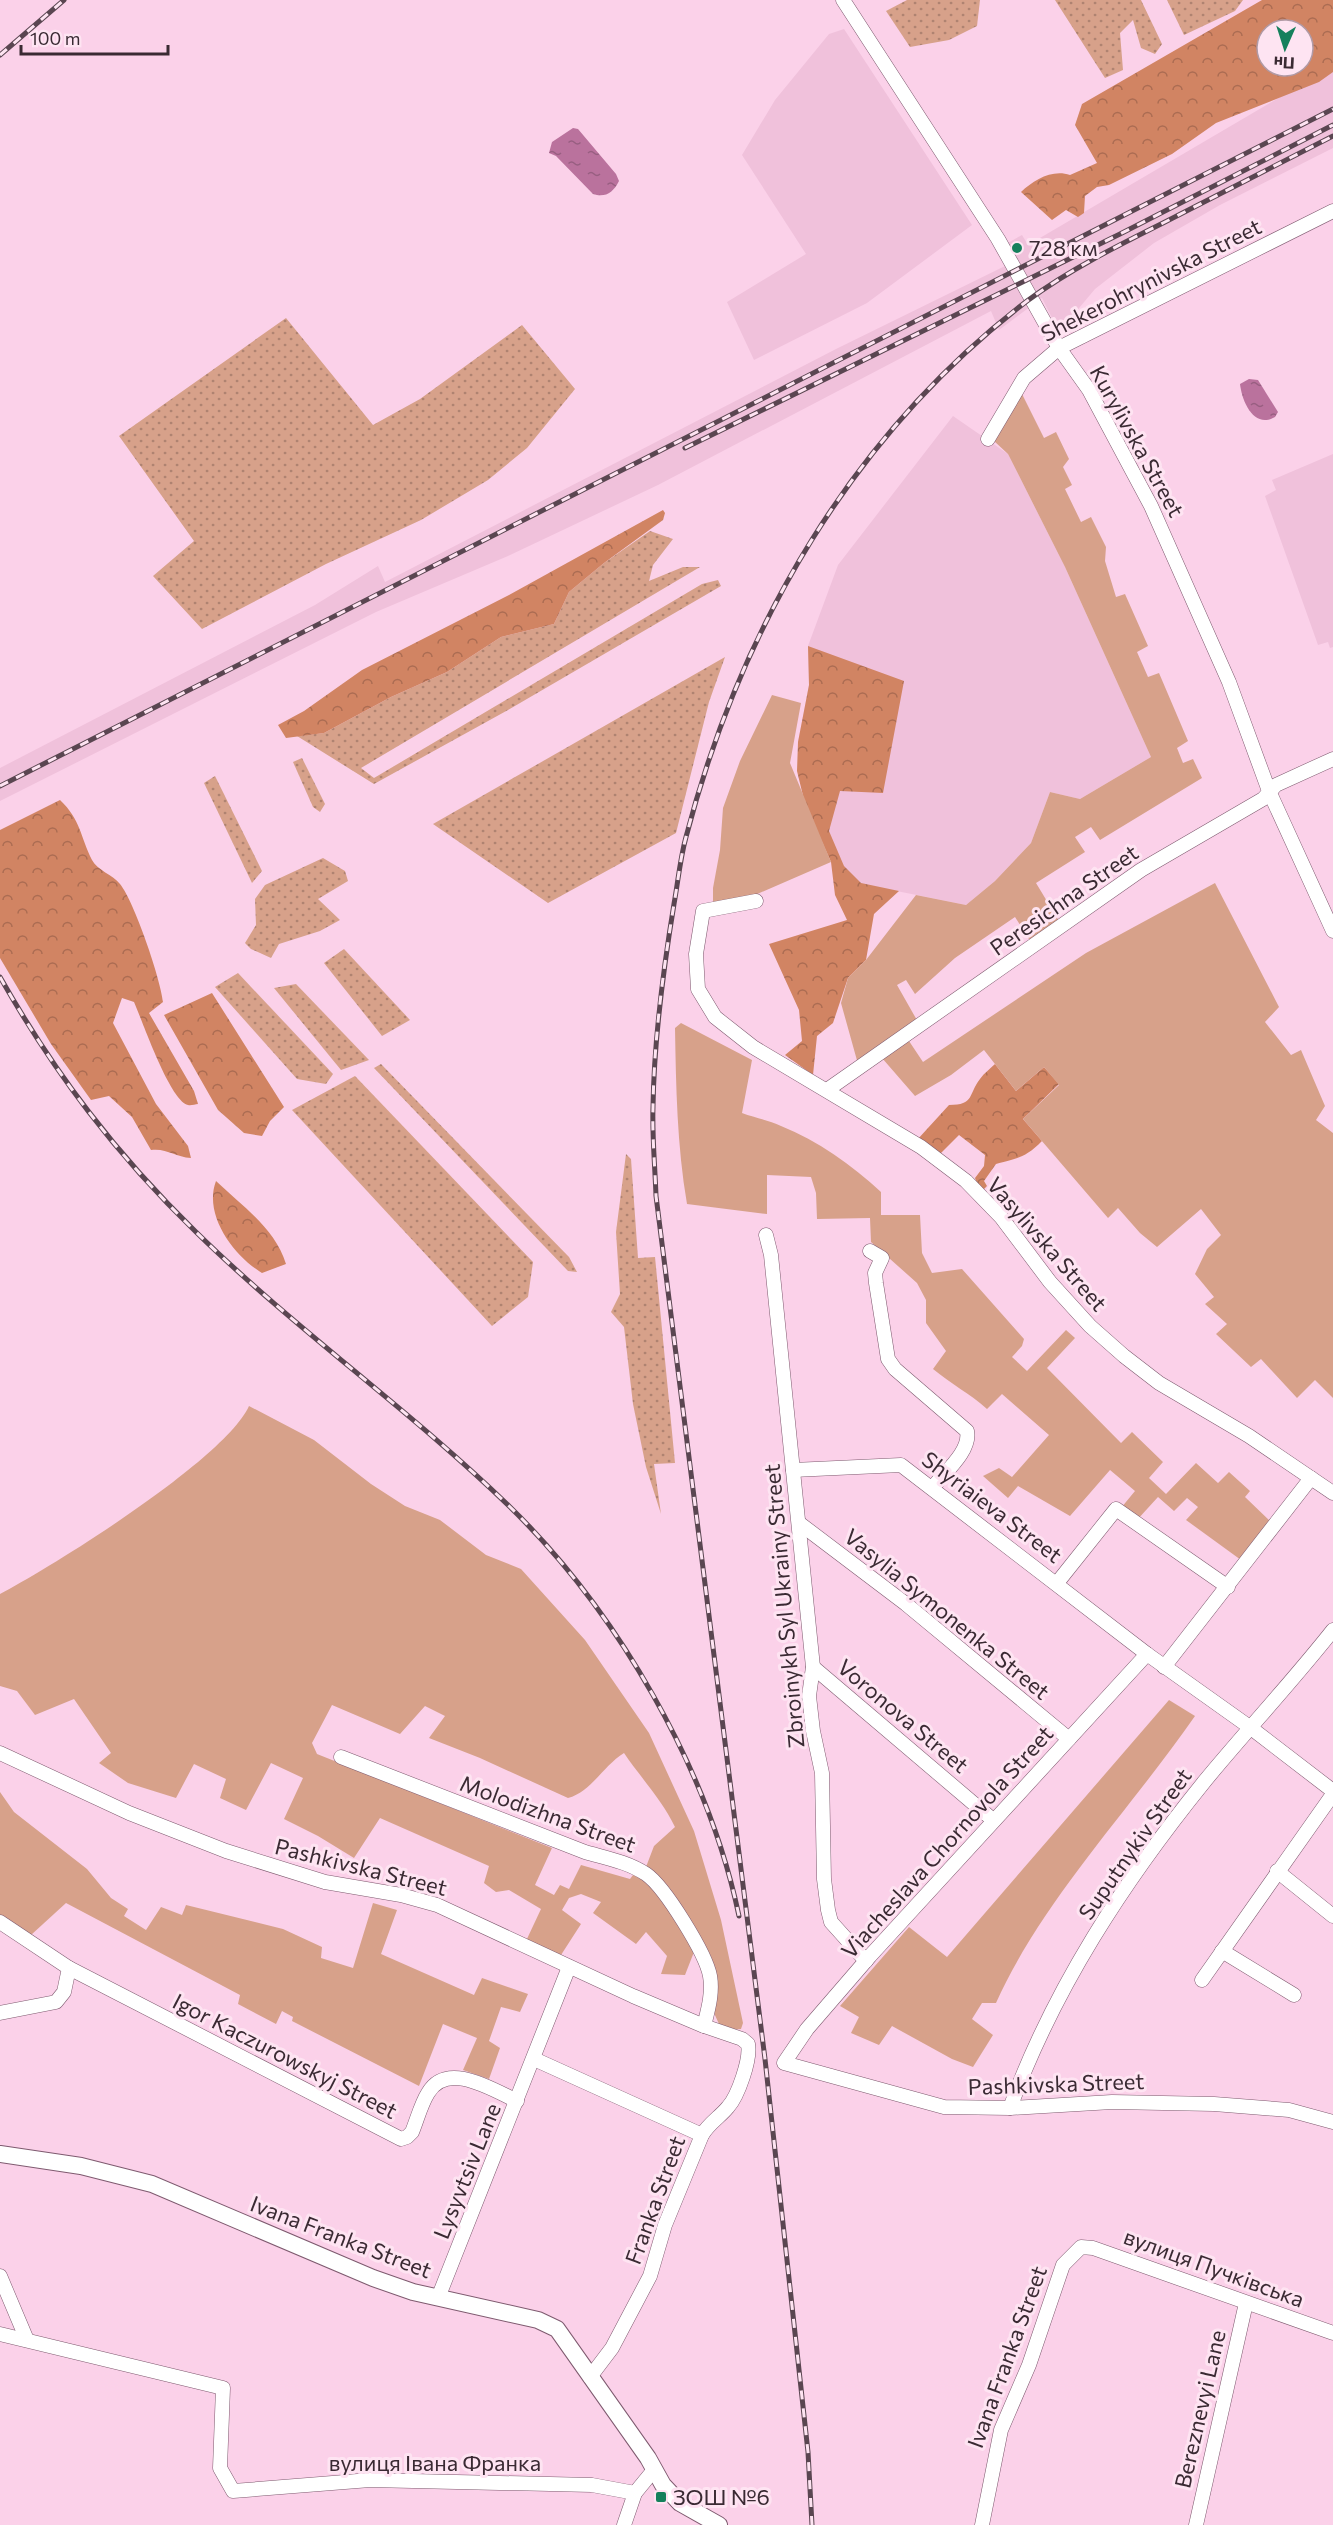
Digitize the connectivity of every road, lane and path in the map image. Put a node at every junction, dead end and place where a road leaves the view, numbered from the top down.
1 (844, 1) edge
2 (1333, 211) edge
3 (1059, 348) junction
4 (988, 439) dead end
5 (1333, 759) edge
6 (1269, 791) junction
7 (756, 901) dead end
8 (1333, 931) edge
9 (827, 1090) junction
10 (766, 1235) dead end
11 (870, 1251) dead end
12 (793, 1470) junction
13 (1311, 1478) junction
14 (933, 1487) junction
15 (1333, 1493) edge
16 (799, 1523) junction
17 (1056, 1583) junction
18 (1228, 1587) junction
19 (1333, 1630) edge
20 (1147, 1654) junction
21 (813, 1667) junction
22 (1164, 1667) junction
23 (1251, 1728) junction
24 (1069, 1738) junction
25 (0, 1753) edge
26 (341, 1757) dead end
27 (1333, 1792) edge
28 (993, 1820) junction
29 (1277, 1872) junction
30 (1333, 1916) edge
31 (0, 1922) edge
32 (1222, 1951) junction
33 (866, 1960) junction
34 (569, 1966) junction
35 (69, 1968) junction
36 (1202, 1980) dead end
37 (1294, 1995) dead end
38 (0, 2013) edge
39 (705, 2026) junction
40 (742, 2039) joint
41 (534, 2059) junction
42 (784, 2063) joint
43 (517, 2101) junction
44 (1010, 2108) junction
45 (1333, 2122) edge
46 (702, 2134) junction
47 (0, 2154) edge
48 (1081, 2247) joint
49 (0, 2276) edge
50 (438, 2298) junction
51 (1246, 2303) junction
52 (1333, 2333) edge
53 (0, 2334) edge
54 (27, 2340) junction
55 (590, 2377) junction
56 (653, 2471) junction
57 (635, 2493) junction
58 (624, 2525) edge
59 (719, 2525) edge
60 (982, 2525) edge
61 (1196, 2525) edge

1 - 3 street, Kurylivska Street
2 - 3 street, Shekerohrynivska Street
3 - 4 street, Shekerohrynivska Street
3 - 6 street, Kurylivska Street
5 - 6 street, Peresichna Street
6 - 8 street, Kurylivska Street
6 - 9 street, Peresichna Street
7 - 9 street, Vasylivska Street
9 - 13 street, Vasylivska Street
10 - 12 street, Zbroinykh Syl Ukrainy Street
11 - 14 street
12 - 14 street, Shyriaieva Street
12 - 16 street, Zbroinykh Syl Ukrainy Street
13 - 15 street, Vasylivska Street
13 - 18 street
14 - 17 street, Shyriaieva Street
16 - 21 street, Zbroinykh Syl Ukrainy Street
16 - 24 street, Vasylia Symonenka Street
17 - 18 street, Shyriaieva Street
17 - 20 street, Shyriaieva Street
18 - 22 street
19 - 23 street, Suputnykiv Street
20 - 22 street, Shyriaieva Street
20 - 24 street, Viacheslava Chornovola Street
21 - 28 street, Voronova Street
21 - 33 street, Zbroinykh Syl Ukrainy Street
22 - 23 street, Shyriaieva Street
23 - 27 street, Shyriaieva Street
23 - 44 street, Suputnykiv Street
24 - 28 street, Viacheslava Chornovola Street
25 - 34 street, Pashkivska Street
26 - 39 street, Molodizhna Street
27 - 29 street
28 - 33 street, Viacheslava Chornovola Street
29 - 30 street
29 - 32 street
31 - 35 street, Igor Kaczurowskyj Street
32 - 36 street
32 - 37 street
33 - 42 street, Viacheslava Chornovola Street
34 - 39 street, Pashkivska Street
34 - 41 street, Lysyvtsiv Lane
35 - 38 street
35 - 43 street, Igor Kaczurowskyj Street
39 - 40 street, Pashkivska Street
40 - 46 street, Franka Street
41 - 43 street, Lysyvtsiv Lane
41 - 46 street
42 - 44 street, Pashkivska Street
43 - 50 street, Lysyvtsiv Lane
44 - 45 street, Pashkivska Street
46 - 55 street, Franka Street
47 - 50 main road, Ivana Franka Street
48 - 51 street, вулиця Пучківська
48 - 60 street, Ivana Franka Street
49 - 54 street
50 - 55 main road, Ivana Franka Street
51 - 52 street, вулиця Пучківська
51 - 61 street, Bereznevyi Lane
53 - 54 street
54 - 57 street, вулиця Івана Франка
55 - 56 main road, Ivana Franka Street
56 - 57 street
56 - 59 main road, Ivana Franka Street
57 - 58 street

